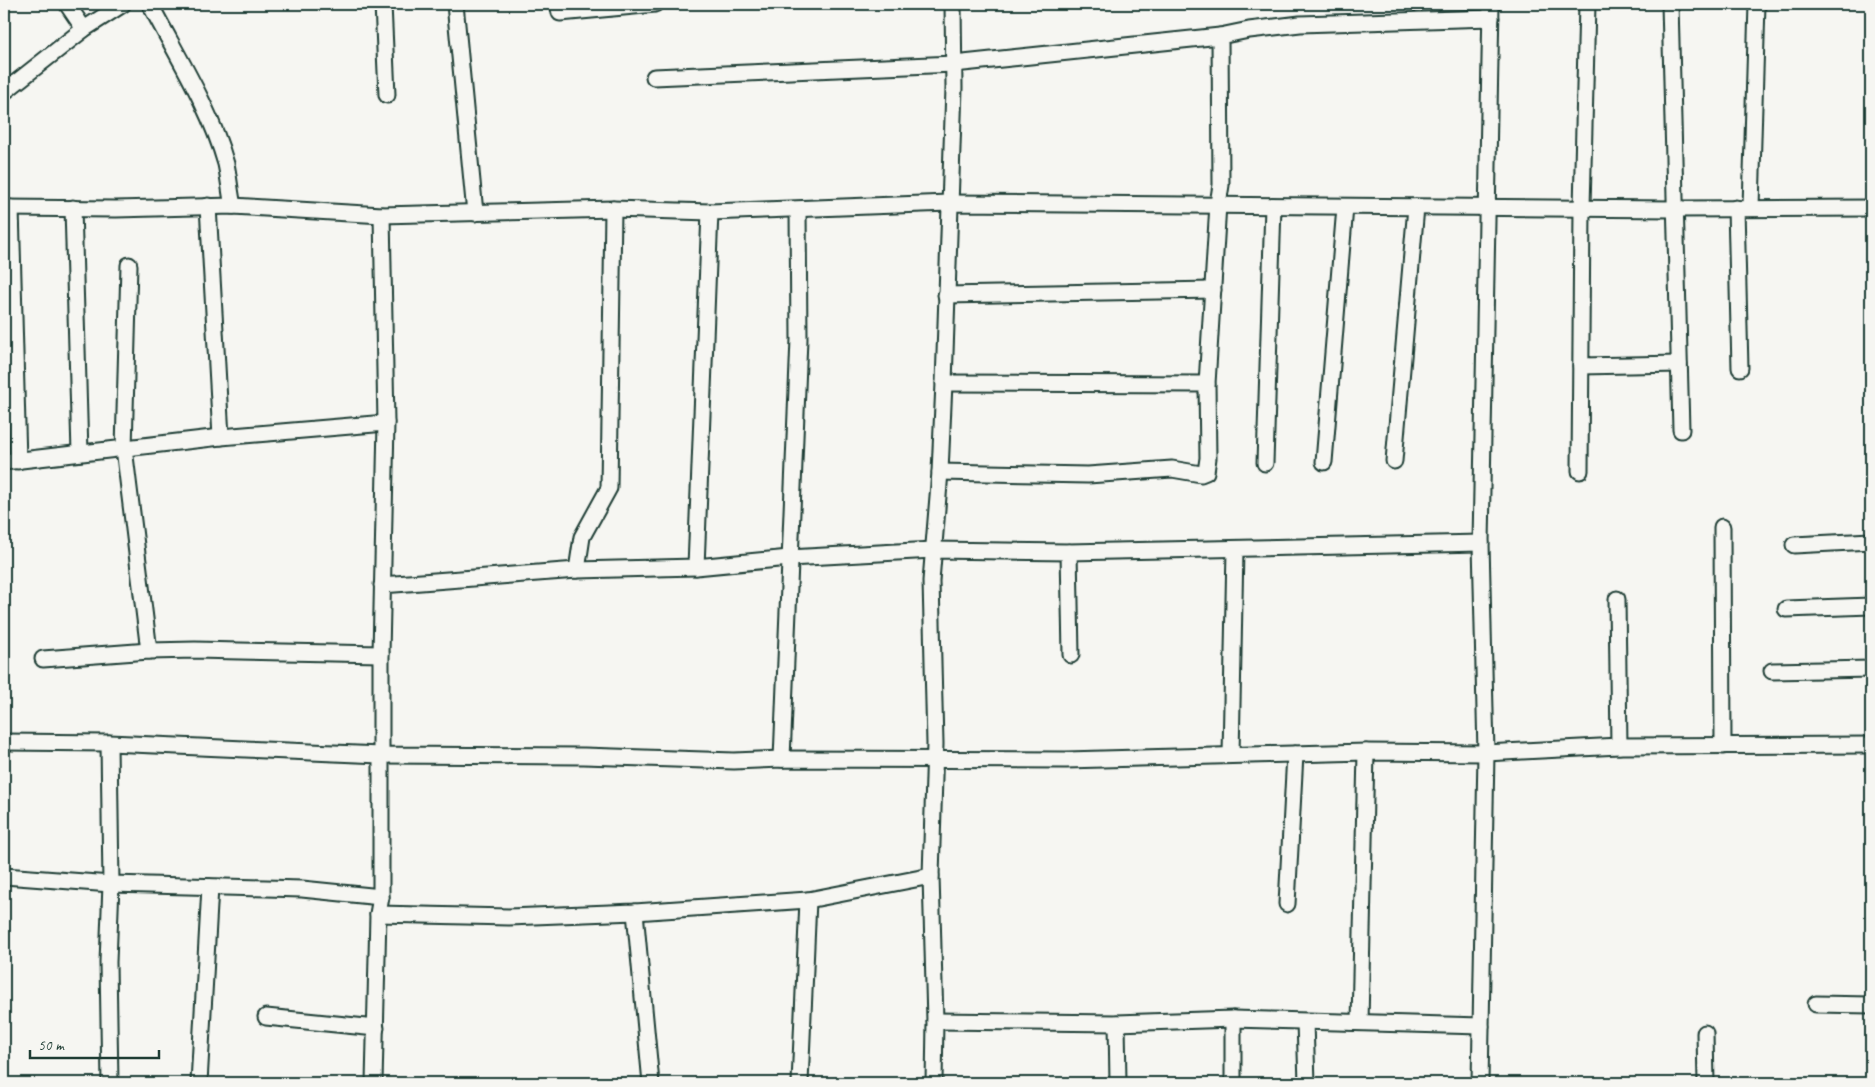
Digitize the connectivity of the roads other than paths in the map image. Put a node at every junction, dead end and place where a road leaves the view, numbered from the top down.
1 (67, 4) edge
2 (123, 4) edge
3 (150, 4) edge
4 (383, 4) edge
5 (455, 4) edge
6 (558, 4) edge
7 (655, 4) edge
8 (953, 4) edge
9 (1587, 4) edge
10 (1670, 4) edge
11 (1757, 4) edge
12 (1491, 11) edge
13 (84, 29) junction
14 (1220, 36) junction
15 (954, 64) junction
16 (654, 78) dead end
17 (4, 92) edge
18 (388, 95) dead end
19 (949, 203) junction
20 (1218, 204) junction
21 (208, 206) junction
22 (233, 206) junction
23 (1273, 206) junction
24 (1345, 207) junction
25 (1416, 207) junction
26 (1488, 207) junction
27 (7, 208) edge
28 (73, 208) junction
29 (1582, 208) junction
30 (1743, 208) junction
31 (1871, 208) edge
32 (613, 209) junction
33 (1674, 209) junction
34 (798, 210) junction
35 (710, 212) junction
36 (475, 213) junction
37 (382, 215) junction
38 (129, 265) dead end
39 (1212, 290) junction
40 (946, 295) junction
41 (1679, 364) junction
42 (1581, 366) junction
43 (1740, 368) dead end
44 (944, 383) junction
45 (1207, 384) junction
46 (386, 423) junction
47 (1681, 430) dead end
48 (222, 437) junction
49 (124, 448) junction
50 (80, 453) junction
51 (1394, 461) dead end
52 (11, 462) edge
53 (1324, 462) dead end
54 (1266, 463) dead end
55 (1580, 471) dead end
56 (940, 472) junction
57 (1722, 527) dead end
58 (1871, 541) edge
59 (1481, 543) junction
60 (1794, 545) dead end
61 (1235, 549) junction
62 (933, 550) junction
63 (1069, 552) junction
64 (789, 558) junction
65 (696, 567) junction
66 (577, 570) junction
67 (382, 585) junction
68 (1617, 599) dead end
69 (1871, 606) edge
70 (1786, 609) dead end
71 (149, 651) junction
72 (380, 654) junction
73 (1071, 655) dead end
74 (42, 659) dead end
75 (1871, 669) edge
76 (1772, 670) dead end
77 (4, 742) edge
78 (109, 743) junction
79 (1620, 746) junction
80 (1724, 746) junction
81 (1871, 746) edge
82 (1366, 752) junction
83 (1486, 753) junction
84 (1295, 754) junction
85 (380, 755) junction
86 (1231, 755) junction
87 (782, 759) junction
88 (935, 760) junction
89 (4, 876) edge
90 (931, 876) junction
91 (111, 884) junction
92 (210, 887) junction
93 (381, 897) junction
94 (808, 900) junction
95 (1287, 904) dead end
96 (635, 912) junction
97 (378, 914) junction
98 (1816, 1004) dead end
99 (1871, 1005) edge
100 (266, 1017) dead end
101 (1233, 1019) junction
102 (935, 1021) junction
103 (1305, 1022) junction
104 (1360, 1022) junction
105 (1117, 1023) junction
106 (1481, 1026) junction
107 (376, 1028) junction
108 (1706, 1033) dead end
109 (110, 1083) edge
110 (199, 1083) edge
111 (374, 1083) edge
112 (652, 1083) edge
113 (800, 1083) edge
114 (934, 1083) edge
115 (1118, 1083) edge
116 (1233, 1083) edge
117 (1307, 1083) edge
118 (1480, 1083) edge
119 (1706, 1083) edge

1 - 13 street
2 - 13 street
3 - 22 street
4 - 18 street
5 - 36 street
6 - 7 street
8 - 15 street
9 - 29 street
10 - 33 street
11 - 30 street
12 - 14 street
12 - 26 street
13 - 17 street
14 - 15 street
14 - 20 street
15 - 16 street
15 - 19 street
19 - 20 street
19 - 34 street
19 - 40 street
20 - 23 street
20 - 39 street
21 - 22 street
21 - 28 street
21 - 48 street
22 - 37 street
23 - 24 street
23 - 54 street
24 - 25 street
24 - 53 street
25 - 26 street
25 - 51 street
26 - 29 street
26 - 59 street
27 - 28 street
27 - 52 street
28 - 50 street
29 - 33 street
29 - 42 street
30 - 31 street
30 - 33 street
30 - 43 street
32 - 35 street
32 - 36 street
32 - 66 street
33 - 41 street
34 - 35 street
34 - 64 street
35 - 65 street
36 - 37 street
37 - 46 street
38 - 49 street
39 - 40 street
39 - 45 street
40 - 44 street
41 - 42 street
41 - 47 street
42 - 55 street
44 - 45 street
44 - 56 street
45 - 56 street
46 - 48 street
46 - 67 street
48 - 49 street
49 - 50 street
49 - 71 street
50 - 52 street
56 - 62 street
57 - 80 street
58 - 60 street
59 - 61 street
59 - 83 street
61 - 63 street
61 - 86 street
62 - 63 street
62 - 64 street
62 - 88 street
63 - 73 street
64 - 65 street
64 - 87 street
65 - 66 street
66 - 67 street
67 - 72 street
68 - 79 street
69 - 70 street
71 - 72 street
71 - 74 street
72 - 85 street
75 - 76 street
77 - 78 street
78 - 85 street
78 - 91 street
79 - 80 street
79 - 83 street
80 - 81 street
82 - 83 street
82 - 84 street
82 - 104 street
83 - 106 street
84 - 86 street
84 - 95 street
85 - 87 street
85 - 93 street
86 - 88 street
87 - 88 street
88 - 90 street
89 - 91 street
90 - 94 street
90 - 102 street
91 - 92 street
91 - 109 street
92 - 93 street
92 - 110 street
93 - 97 street
94 - 96 street
94 - 113 street
96 - 97 street
96 - 112 street
97 - 107 street
98 - 99 street
100 - 107 street
101 - 103 street
101 - 105 street
101 - 116 street
102 - 105 street
102 - 114 street
103 - 104 street
103 - 117 street
104 - 106 street
105 - 115 street
106 - 118 street
107 - 111 street
108 - 119 street

